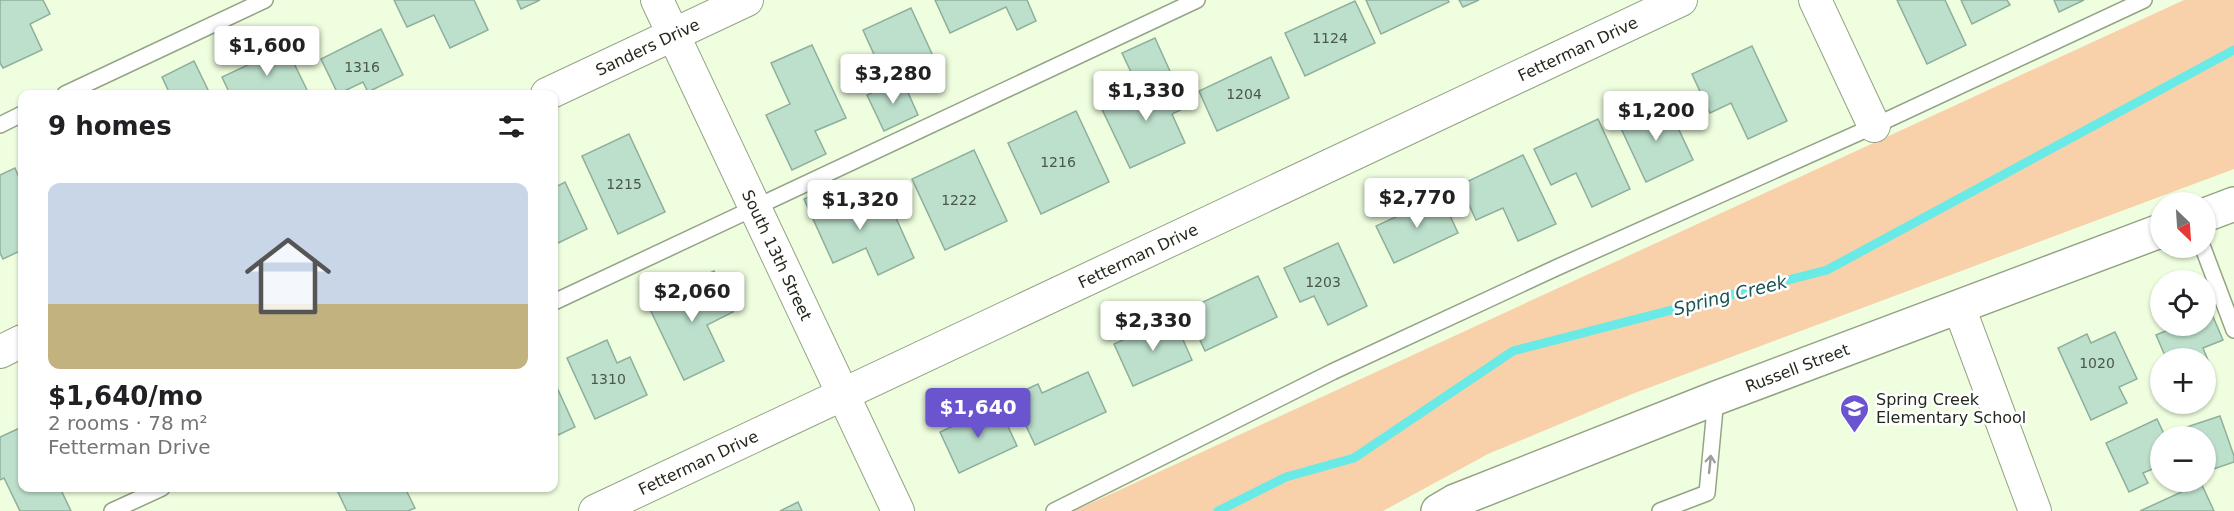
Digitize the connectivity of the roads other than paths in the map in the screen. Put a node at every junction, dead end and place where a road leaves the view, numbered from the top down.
1 (265, 0) edge
2 (657, 0) edge
3 (747, 0) edge
4 (1197, 0) edge
5 (1681, 0) edge
6 (1815, 0) edge
7 (2144, 0) edge
8 (674, 35) junction
9 (74, 90) edge
10 (556, 90) edge
11 (18, 116) edge
12 (0, 125) edge
13 (1874, 126) junction
14 (2234, 204) edge
15 (755, 207) junction
16 (2216, 210) edge
17 (2150, 235) edge
18 (2207, 258) edge
19 (558, 300) edge
20 (1959, 307) junction
21 (2234, 330) edge
22 (18, 343) edge
23 (0, 352) edge
24 (843, 394) junction
25 (1716, 398) junction
26 (153, 492) edge
27 (112, 511) edge
28 (595, 511) edge
29 (898, 511) edge
30 (1054, 511) edge
31 (1438, 511) edge
32 (1660, 511) edge
33 (2035, 511) edge

1 - 9 lane
2 - 8 street, South 13th Street
3 - 8 street, Sanders Drive
4 - 15 lane
5 - 24 street, Fetterman Drive
6 - 13 street
7 - 13 lane
8 - 10 street, Sanders Drive
8 - 15 street, South 13th Street
11 - 12 lane
13 - 30 lane
14 - 16 main road
15 - 19 lane
15 - 24 street, South 13th Street
17 - 20 main road, Russell Street
18 - 21 lane
20 - 25 main road, Russell Street
20 - 33 street
22 - 23 street
24 - 28 street, Fetterman Drive
24 - 29 street, South 13th Street
25 - 31 main road, Russell Street
32 -> 25 lane
26 - 27 lane

